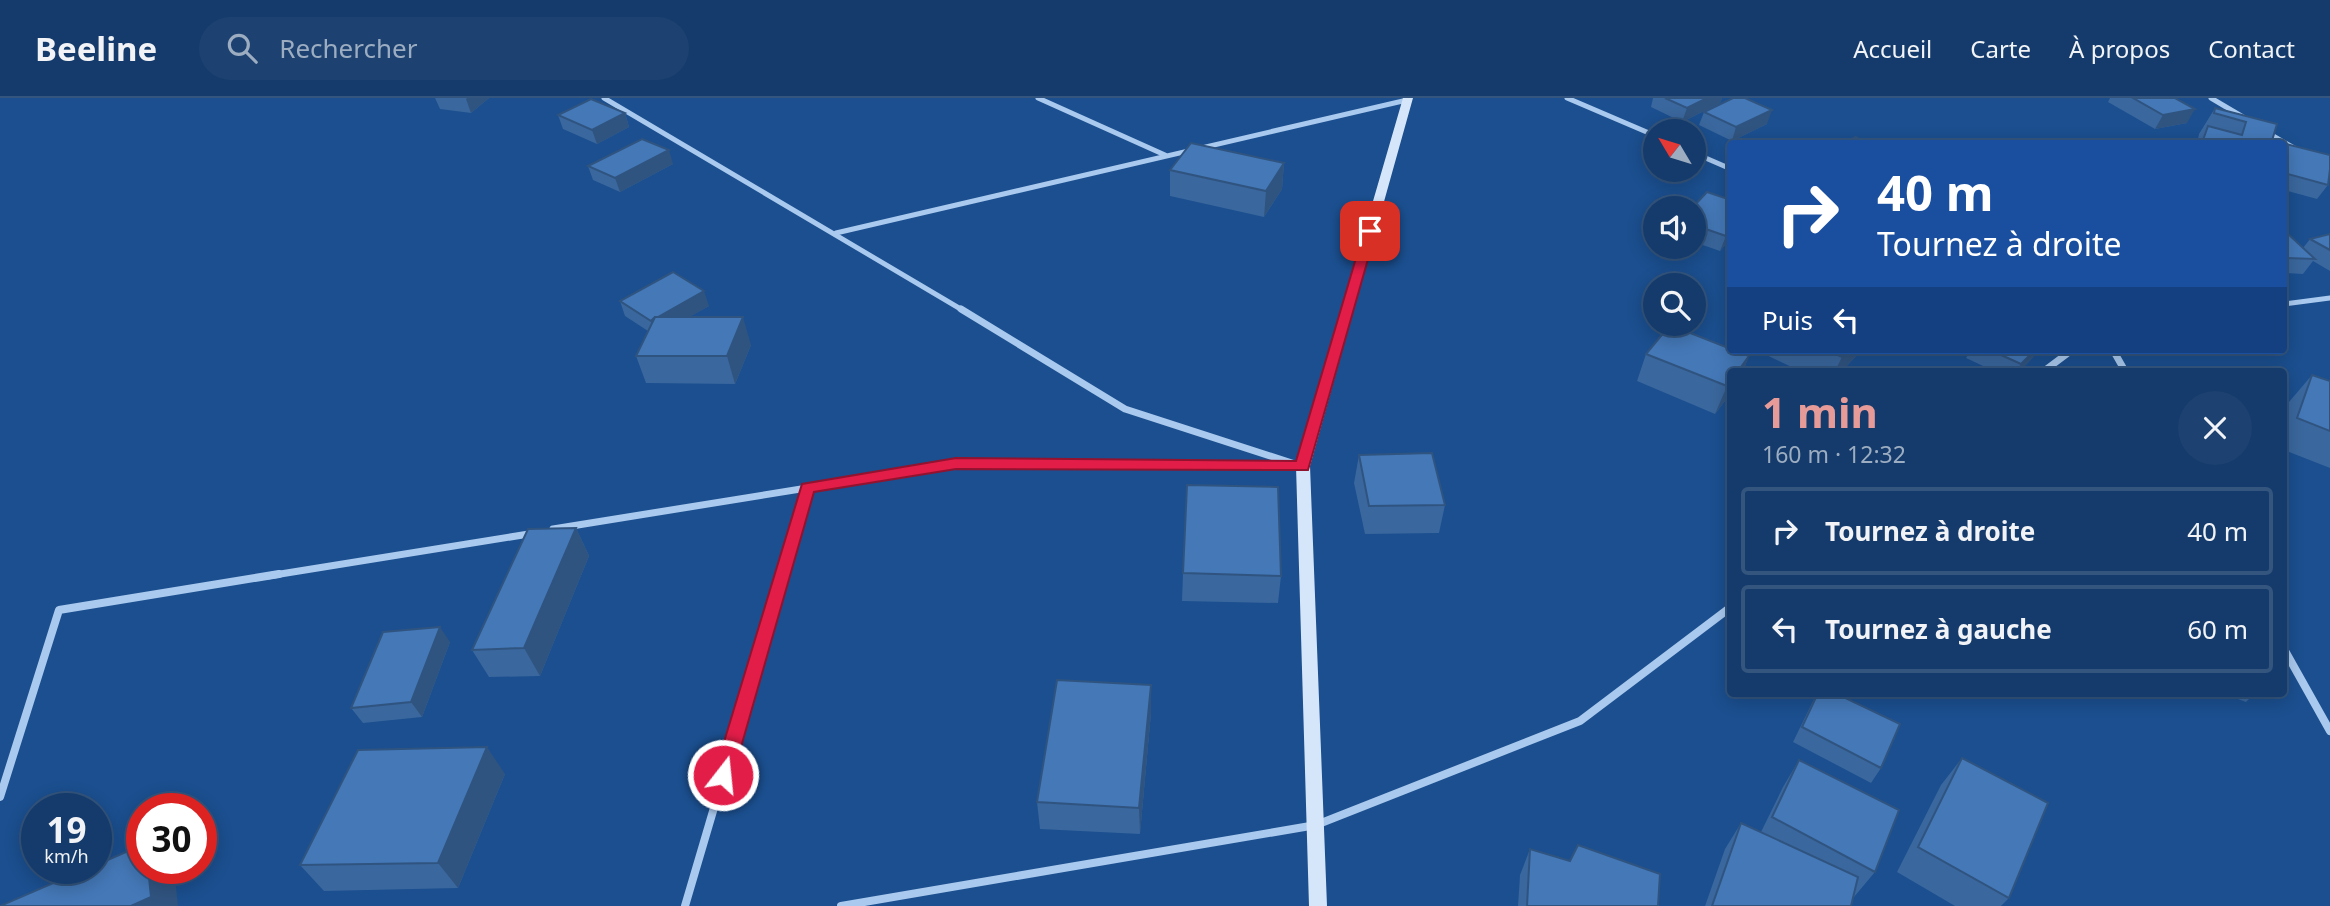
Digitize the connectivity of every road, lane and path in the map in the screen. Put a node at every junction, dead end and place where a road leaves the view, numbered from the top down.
1 (604, 98) edge
2 (1038, 98) edge
3 (1567, 98) edge
4 (2211, 98) edge
5 (1407, 99) edge
6 (2254, 125) edge
7 (1643, 130) edge
8 (2265, 131) edge
9 (2282, 140) edge
10 (2287, 143) edge
11 (2298, 149) edge
12 (1166, 156) junction
13 (1706, 158) edge
14 (1727, 167) edge
15 (835, 233) junction
16 (2330, 298) edge
17 (2287, 304) edge
18 (2067, 354) edge
19 (2048, 368) edge
20 (1303, 467) junction
21 (808, 488) junction
22 (1727, 610) edge
23 (2287, 654) edge
24 (2330, 731) edge
25 (0, 797) edge
26 (1316, 825) junction
27 (685, 906) edge
28 (841, 906) edge
29 (1318, 906) edge

1 - 15 street
2 - 12 street
3 - 7 street
4 - 6 street
5 - 12 street
5 - 20 street
8 - 9 street
10 - 11 street
12 - 15 street
13 - 14 street
15 - 20 street
16 - 17 street
18 - 19 street
20 - 21 street
20 - 26 street
21 - 25 street
21 - 27 street
22 - 26 street
23 - 24 street
26 - 28 street
26 - 29 street

